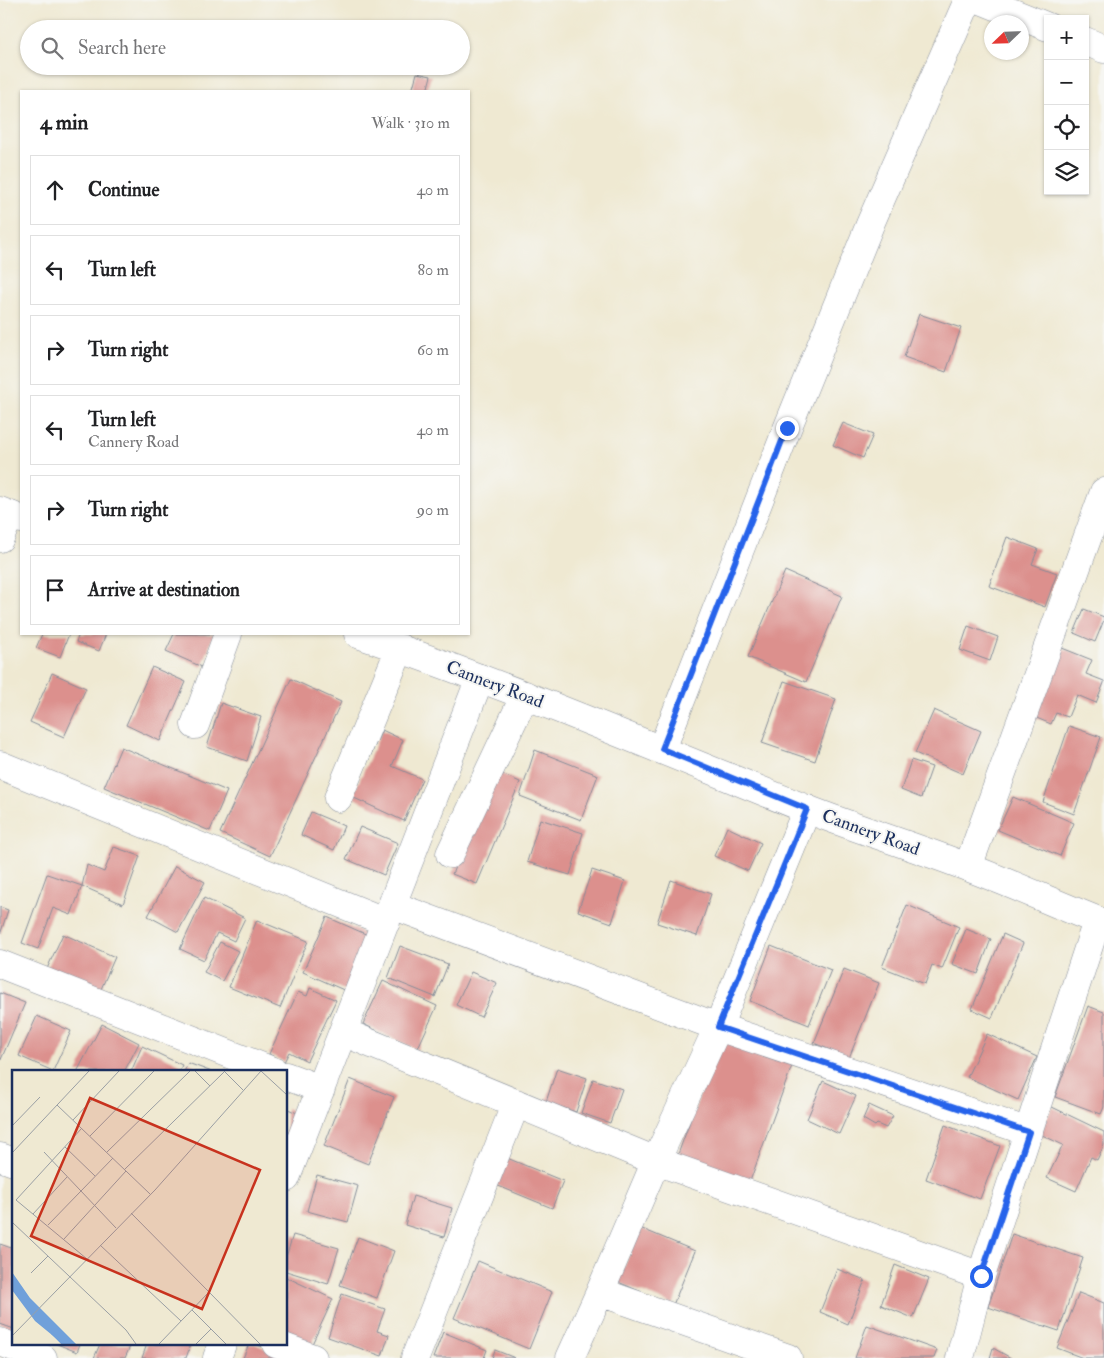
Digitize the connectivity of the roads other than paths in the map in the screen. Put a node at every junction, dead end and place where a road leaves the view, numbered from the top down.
1 (968, 0) edge
2 (981, 0) edge
3 (1044, 24) edge
4 (1089, 43) edge
5 (1104, 49) edge
6 (1104, 492) edge
7 (228, 635) edge
8 (361, 635) edge
9 (400, 648) junction
10 (480, 678) junction
11 (525, 696) junction
12 (196, 725) dead end
13 (662, 749) junction
14 (0, 765) edge
15 (338, 798) dead end
16 (807, 809) junction
17 (450, 854) dead end
18 (968, 867) junction
19 (389, 913) junction
20 (1100, 922) edge
21 (0, 964) edge
22 (718, 1027) junction
23 (343, 1032) junction
24 (270, 1070) edge
25 (288, 1077) edge
26 (320, 1089) junction
27 (516, 1103) junction
28 (1029, 1132) junction
29 (0, 1157) edge
30 (12, 1161) edge
31 (656, 1161) junction
32 (288, 1173) edge
33 (981, 1276) junction
34 (600, 1292) junction
35 (0, 1342) edge
36 (221, 1346) edge
37 (281, 1346) edge
38 (43, 1358) edge
39 (217, 1358) edge
40 (313, 1358) edge
41 (415, 1358) edge
42 (570, 1358) edge
43 (788, 1358) edge
44 (960, 1358) edge

1 - 13 street
2 - 3 street
4 - 5 street
6 - 18 street
7 - 12 street
8 - 9 street, Cannery Road
9 - 10 street, Cannery Road
9 - 15 street
10 - 11 street, Cannery Road
10 - 19 street
11 - 13 street, Cannery Road
11 - 17 street
13 - 16 street, Cannery Road
14 - 19 street
16 - 18 street, Cannery Road
16 - 22 street
18 - 20 street, Cannery Road
19 - 22 street
19 - 23 street
20 - 28 street
21 - 24 street
22 - 28 street
22 - 31 street
23 - 26 street
23 - 27 street
25 - 26 street
26 - 32 street
27 - 31 street
27 - 41 street
28 - 33 street
29 - 30 street
31 - 33 street
31 - 34 street
33 - 44 street
34 - 42 street
34 - 43 street
35 - 38 street
36 - 39 street
37 - 40 street

